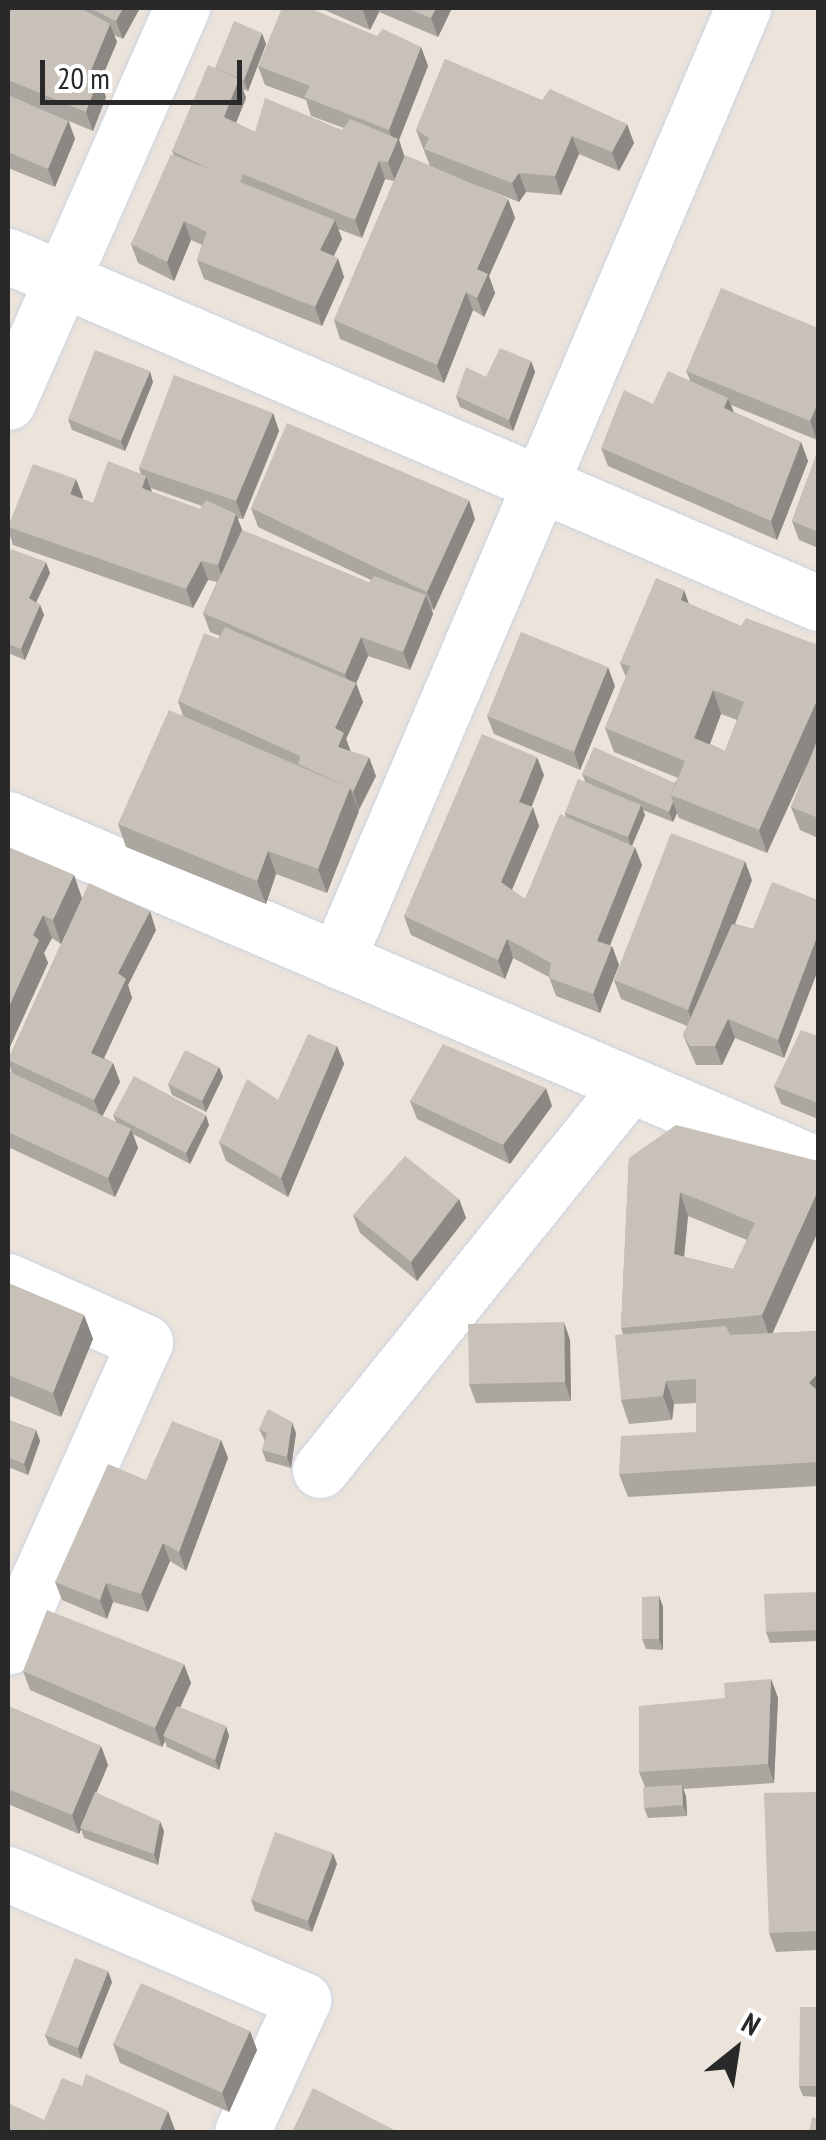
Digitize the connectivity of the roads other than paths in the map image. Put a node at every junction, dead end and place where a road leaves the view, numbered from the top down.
1 (182, 8) edge
2 (743, 8) edge
3 (8, 256) edge
4 (62, 280) junction
5 (8, 402) edge
6 (540, 484) junction
7 (818, 603) edge
8 (8, 819) edge
9 (337, 960) junction
10 (630, 1085) junction
11 (818, 1165) edge
12 (8, 1281) edge
13 (320, 1470) dead end
14 (8, 1647) edge
15 (8, 1874) edge
16 (242, 2132) edge

1 - 4 street
2 - 6 street
3 - 4 street
4 - 5 street
4 - 6 street
6 - 7 street
6 - 9 street
8 - 9 street
9 - 10 street
10 - 11 street
10 - 13 street
12 - 14 street
15 - 16 street

